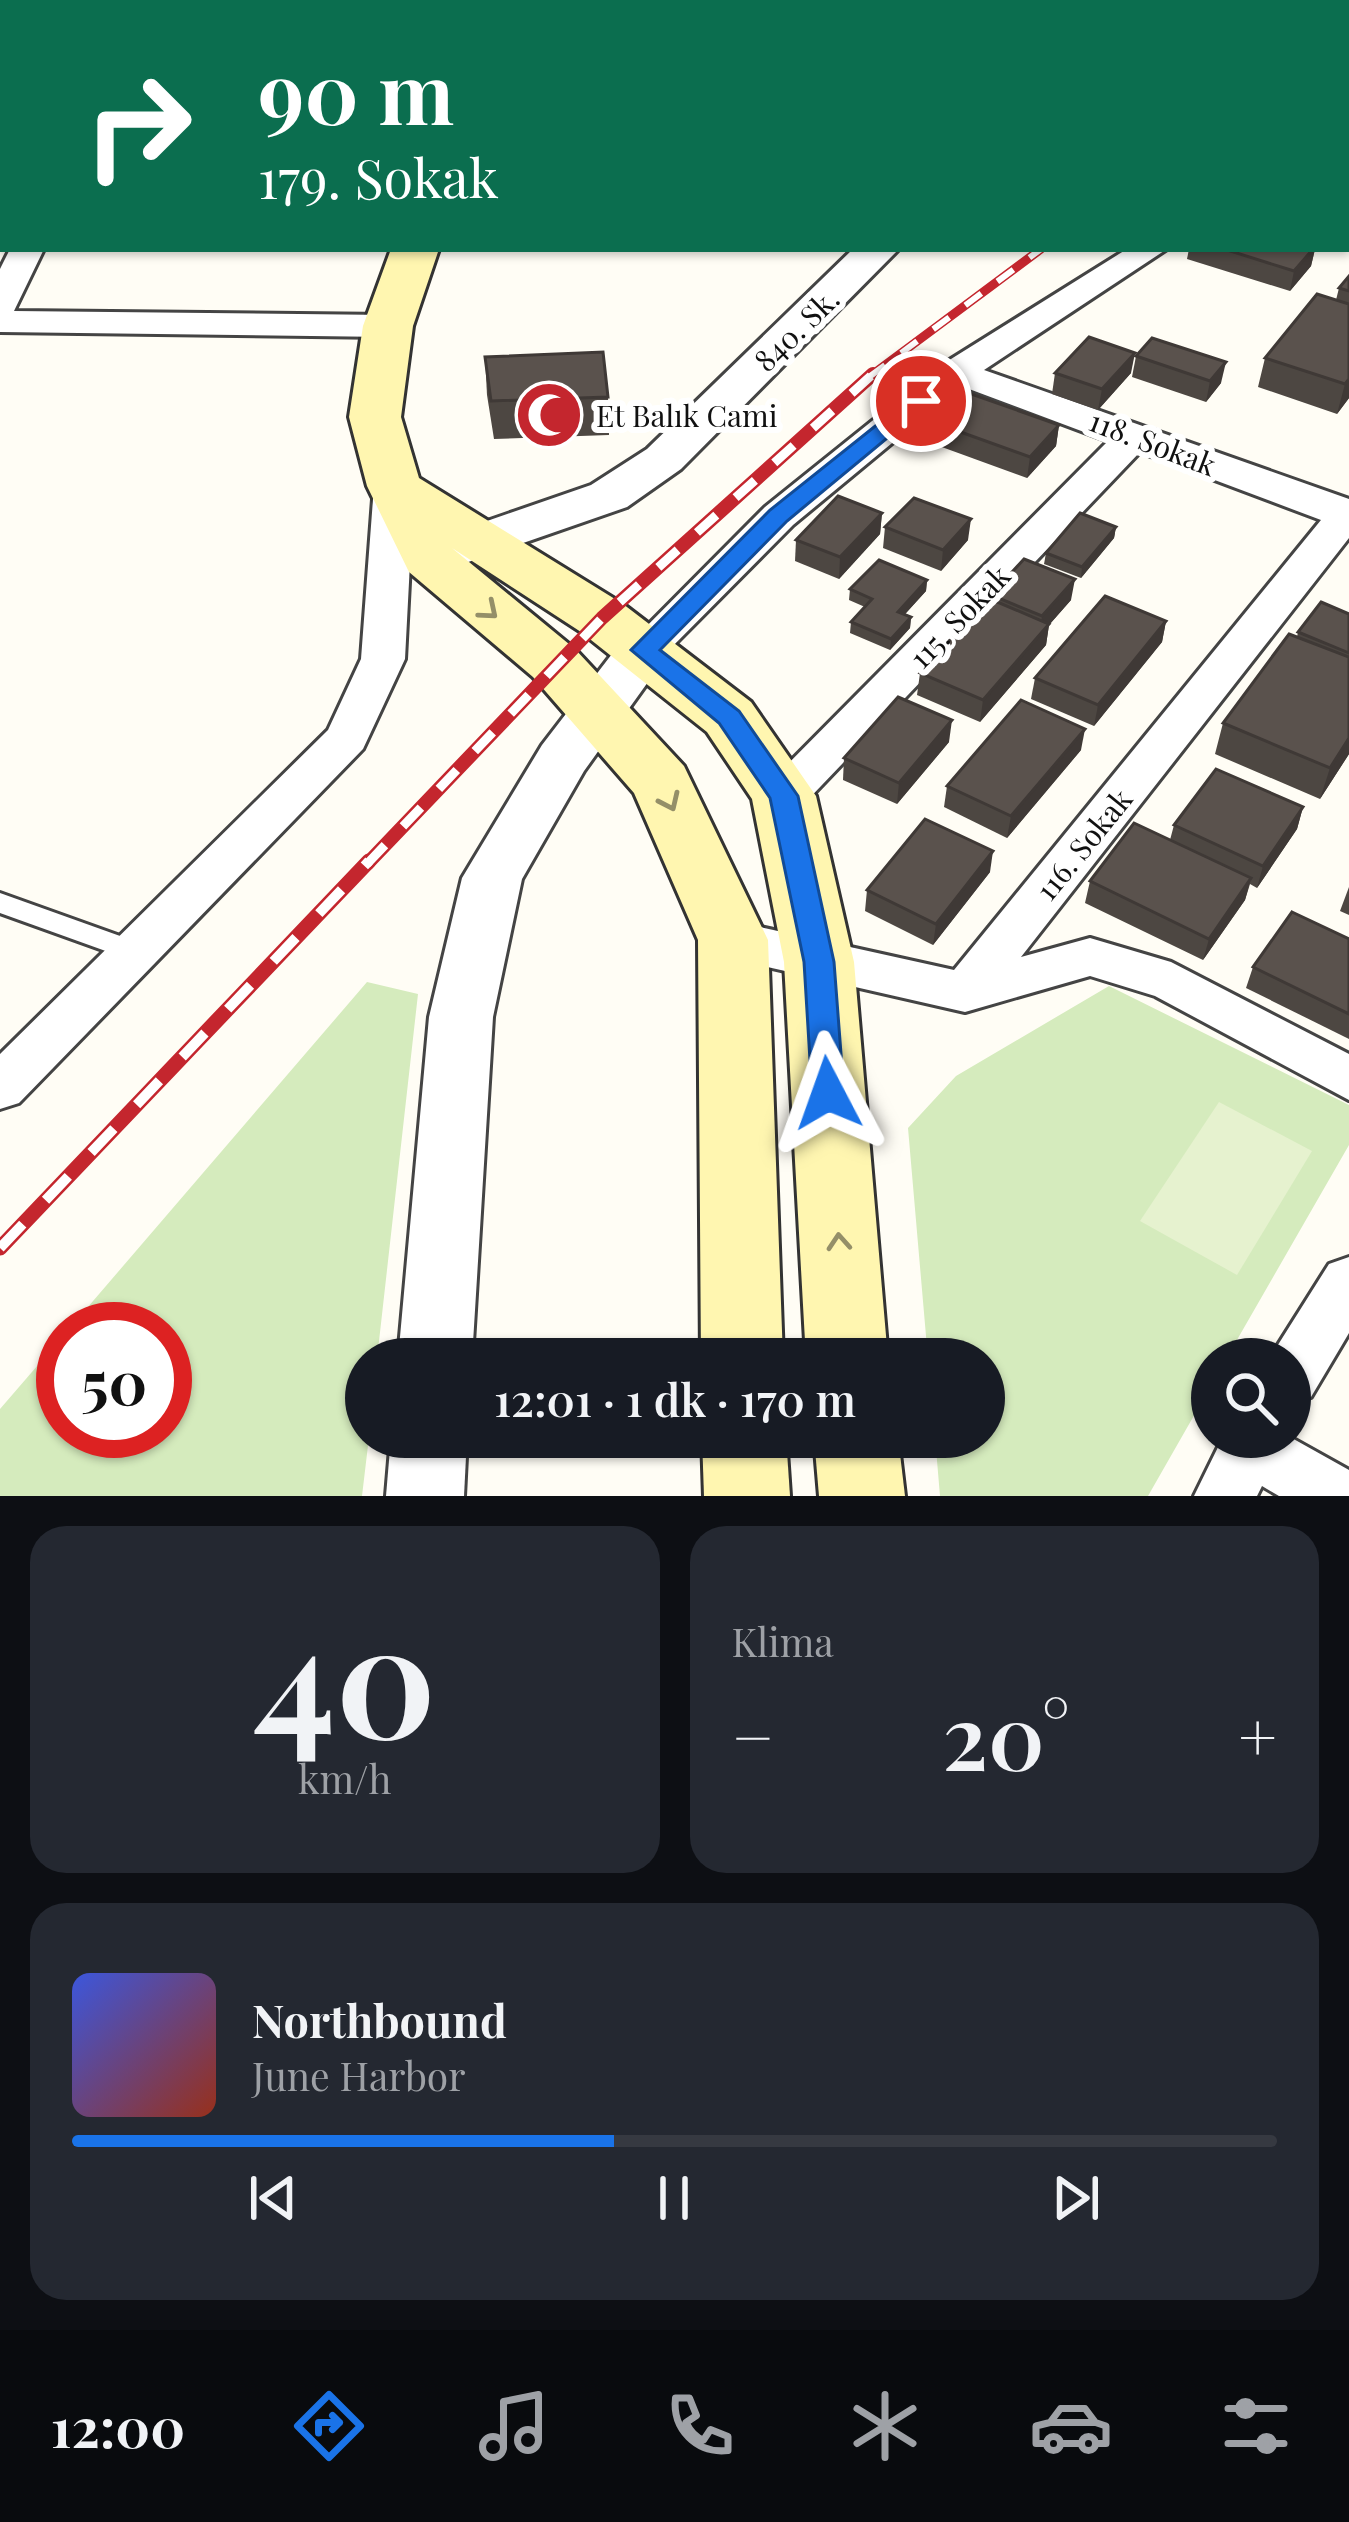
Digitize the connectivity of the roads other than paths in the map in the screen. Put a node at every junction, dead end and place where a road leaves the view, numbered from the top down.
1 (26, 252) edge
2 (414, 252) edge
3 (875, 252) edge
4 (1145, 252) edge
5 (0, 305) edge
6 (0, 321) edge
7 (388, 326) junction
8 (956, 372) junction
9 (1135, 435) junction
10 (394, 487) junction
11 (1348, 514) edge
12 (456, 549) junction
13 (644, 650) junction
14 (598, 711) junction
15 (784, 796) junction
16 (0, 903) edge
17 (733, 940) junction
18 (139, 953) junction
19 (819, 962) junction
20 (965, 992) junction
21 (1349, 1079) edge
22 (0, 1088) edge
23 (1349, 1282) edge
24 (437, 1338) edge
25 (742, 1338) edge
26 (846, 1338) edge
27 (1311, 1344) edge
28 (428, 1458) edge
29 (745, 1458) edge
30 (858, 1458) edge
31 (1243, 1460) edge
32 (425, 1496) edge
33 (747, 1496) edge
34 (862, 1496) edge
35 (1336, 1496) edge

1 - 5 street
2 - 7 main road
3 - 12 street, 840. Sk.
4 - 8 street
6 - 7 street
7 - 10 main road
8 - 9 street, 118. Sokak
8 - 13 street
9 - 11 street, 118. Sokak
9 - 15 street, 115. Sokak
10 - 12 main road
10 - 18 street
11 - 20 street, 116. Sokak
12 - 13 main road
12 -> 14 main road
13 - 14 street
13 - 15 main road
14 -> 17 main road
14 - 24 street
15 - 19 main road
16 - 18 lane
17 - 19 street
17 - 25 main road
18 - 22 street
19 - 20 street
26 -> 19 main road
20 - 21 street
23 - 27 street
28 - 32 street
29 - 33 main road
30 - 34 main road
31 - 35 street

